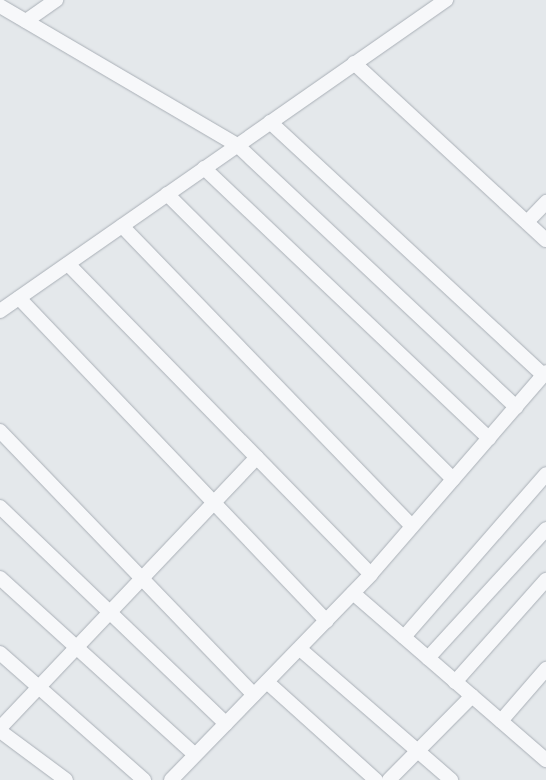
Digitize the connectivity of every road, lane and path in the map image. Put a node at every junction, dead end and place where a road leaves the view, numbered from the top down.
1 (56, 0) edge
2 (446, 0) edge
3 (0, 6) edge
4 (26, 21) junction
5 (354, 63) junction
6 (270, 122) junction
7 (237, 145) junction
8 (204, 168) junction
9 (167, 194) junction
10 (546, 202) edge
11 (527, 222) junction
12 (122, 226) junction
13 (546, 240) edge
14 (68, 264) junction
15 (19, 298) junction
16 (0, 311) edge
17 (545, 374) edge
18 (516, 407) junction
19 (0, 431) edge
20 (489, 438) junction
21 (257, 457) junction
22 (546, 474) edge
23 (453, 480) junction
24 (212, 501) junction
25 (0, 507) edge
26 (412, 526) junction
27 (546, 529) edge
28 (371, 574) junction
29 (140, 577) junction
30 (0, 578) edge
31 (546, 580) edge
32 (353, 593) junction
33 (107, 610) junction
34 (327, 621) junction
35 (404, 637) junction
36 (74, 645) junction
37 (300, 648) junction
38 (0, 653) edge
39 (428, 658) junction
40 (546, 669) edge
41 (267, 682) junction
42 (455, 682) junction
43 (37, 685) junction
44 (254, 695) junction
45 (472, 696) junction
46 (501, 721) junction
47 (226, 724) junction
48 (0, 730) edge
49 (418, 751) junction
50 (195, 755) junction
51 (546, 760) edge
52 (66, 780) edge
53 (144, 780) edge
54 (171, 780) edge
55 (376, 780) edge
56 (389, 780) edge
57 (451, 780) edge

1 - 4 street
2 - 5 street
3 - 4 street
4 - 7 street
5 - 6 street
5 - 11 street
6 - 7 street
6 - 17 street
7 - 8 street
7 - 18 street
8 - 9 street
8 - 20 street
9 - 12 street
9 - 23 street
10 - 11 street
11 - 13 street
12 - 14 street
12 - 26 street
14 - 15 street
14 - 21 street
15 - 16 street
15 - 24 street
17 - 18 street
18 - 20 street
19 - 29 street
20 - 23 street
21 - 24 street
21 - 28 street
22 - 35 street
23 - 26 street
24 - 29 street
24 - 34 street
25 - 33 street
26 - 28 street
27 - 39 street
28 - 32 street
29 - 33 street
29 - 44 street
30 - 36 street
31 - 42 street
32 - 34 street
32 - 35 street
33 - 36 street
33 - 47 street
34 - 37 street
35 - 39 street
36 - 43 street
36 - 50 street
37 - 41 street
37 - 49 street
38 - 43 street
39 - 42 street
40 - 46 street
41 - 44 street
41 - 55 street
42 - 45 street
43 - 48 street
43 - 53 street
44 - 47 street
45 - 46 street
45 - 49 street
46 - 51 street
47 - 50 street
48 - 52 street
49 - 56 street
49 - 57 street
50 - 54 street

